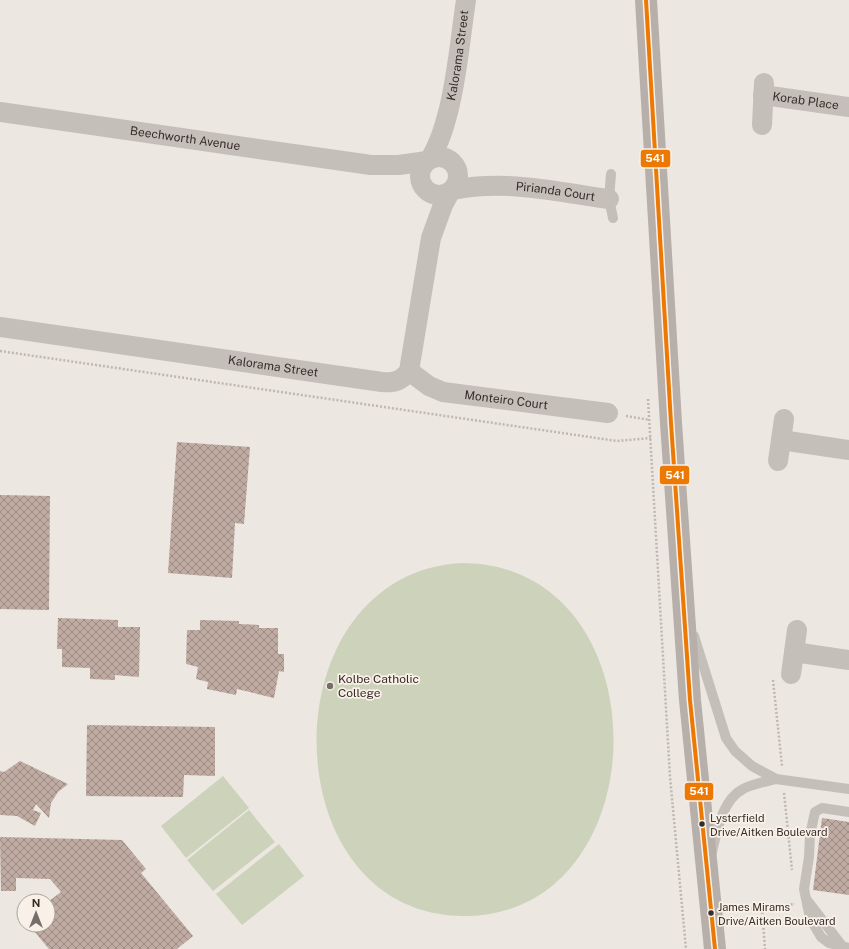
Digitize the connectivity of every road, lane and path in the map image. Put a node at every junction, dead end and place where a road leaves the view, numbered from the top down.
1 (466, 0) edge
2 (646, 0) edge
3 (849, 107) edge
4 (449, 110) junction
5 (0, 112) edge
6 (762, 125) dead end
7 (429, 160) junction
8 (371, 164) junction
9 (455, 166) junction
10 (611, 174) dead end
11 (422, 185) junction
12 (502, 185) junction
13 (452, 191) junction
14 (609, 199) junction
15 (613, 218) dead end
16 (431, 238) junction
17 (0, 327) edge
18 (0, 352) edge
19 (409, 371) junction
20 (608, 413) joint
21 (784, 419) dead end
22 (671, 423) junction
23 (650, 438) dead end
24 (781, 440) junction
25 (849, 450) edge
26 (778, 461) dead end
27 (684, 606) junction
28 (797, 630) dead end
29 (794, 652) junction
30 (849, 660) edge
31 (791, 674) dead end
32 (776, 779) junction
33 (849, 789) edge
34 (849, 812) edge
35 (708, 866) junction
36 (796, 904) dead end
37 (762, 908) junction
38 (743, 910) dead end
39 (846, 947) edge
40 (715, 949) edge
41 (766, 949) edge

1 - 4 street, Kalorama Street
2 - 22 main road
3 - 6 street, Korab Place
4 - 7 street, Kalorama Street
4 - 9 street, Kalorama Street
5 - 8 street, Beechworth Avenue
7 - 8 street, Beechworth Avenue
7 - 9 street
7 - 11 street
8 - 11 street, Beechworth Avenue
9 - 12 street, Pirianda Court
9 - 13 street
10 - 14 lane
11 - 13 street
11 - 16 street
12 - 13 street, Pirianda Court
12 - 14 street, Pirianda Court
13 - 16 street
14 - 15 lane
16 - 19 street
17 - 19 street, Kalorama Street
18 - 23 path
19 - 20 street, Monteiro Court
20 - 22 path
21 - 24 street
22 - 27 main road
24 - 25 street
24 - 26 street
27 - 32 lane
27 - 35 main road
28 - 29 street
29 - 30 street
29 - 31 street
32 - 33 lane
32 - 35 lane
34 - 39 lane
35 - 40 main road
36 - 37 path
37 - 38 path
37 - 41 path

